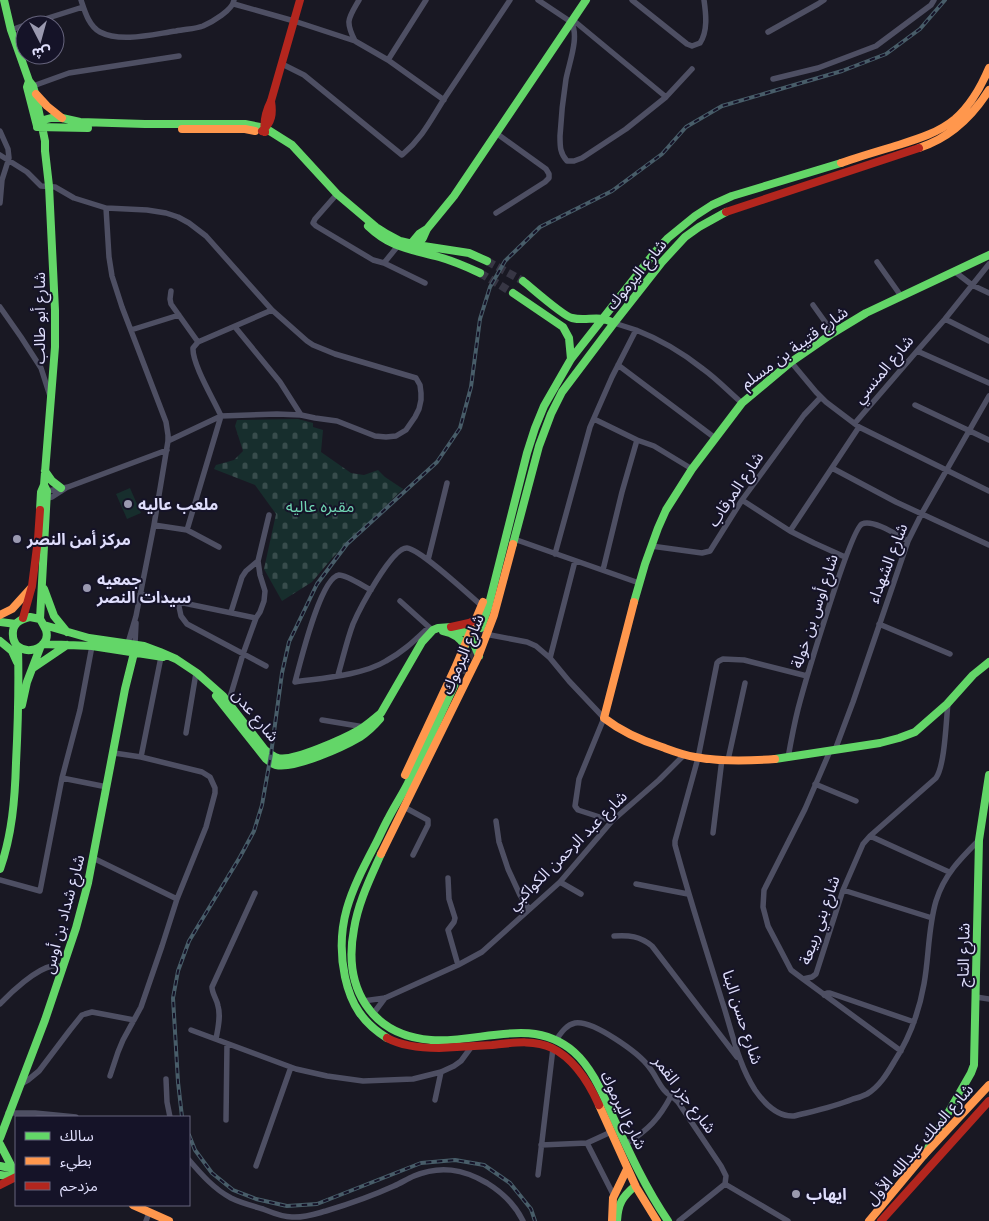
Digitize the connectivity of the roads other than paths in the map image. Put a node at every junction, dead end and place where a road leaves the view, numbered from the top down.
1 (4, 0) edge
2 (81, 0) edge
3 (300, 0) edge
4 (359, 0) edge
5 (426, 0) edge
6 (510, 0) edge
7 (538, 0) edge
8 (586, 0) edge
9 (632, 0) edge
10 (704, 0) edge
11 (824, 0) edge
12 (934, 0) edge
13 (234, 2) edge
14 (83, 7) junction
15 (58, 15) edge
16 (294, 21) junction
17 (572, 21) junction
18 (15, 29) edge
19 (11, 30) junction
20 (768, 32) dead end
21 (355, 42) junction
22 (179, 56) dead end
23 (388, 60) junction
24 (282, 64) junction
25 (692, 68) dead end
26 (989, 68) edge
27 (773, 79) dead end
28 (32, 87) junction
29 (989, 90) edge
30 (666, 97) junction
31 (444, 100) junction
32 (62, 118) junction
33 (40, 124) junction
34 (0, 131) edge
35 (264, 132) junction
36 (496, 133) junction
37 (0, 154) edge
38 (8, 161) junction
39 (1, 179) edge
40 (49, 186) junction
41 (337, 195) junction
42 (0, 203) edge
43 (106, 208) junction
44 (496, 212) dead end
45 (397, 247) junction
46 (412, 247) junction
47 (989, 255) edge
48 (487, 261) tunnel mouth
49 (877, 262) dead end
50 (384, 263) junction
51 (989, 264) edge
52 (954, 271) junction
53 (480, 272) tunnel mouth
54 (523, 281) tunnel mouth
55 (425, 283) dead end
56 (972, 285) junction
57 (171, 291) dead end
58 (513, 293) tunnel mouth
59 (989, 293) edge
60 (901, 296) junction
61 (813, 305) dead end
62 (0, 307) edge
63 (272, 310) junction
64 (179, 314) junction
65 (604, 318) junction
66 (945, 319) junction
67 (614, 323) junction
68 (235, 327) junction
69 (131, 330) junction
70 (636, 330) junction
71 (833, 334) junction
72 (989, 341) edge
73 (198, 342) junction
74 (917, 351) junction
75 (571, 359) junction
76 (791, 362) junction
77 (618, 365) junction
78 (989, 383) edge
79 (989, 396) edge
80 (821, 397) junction
81 (51, 400) junction
82 (742, 403) junction
83 (915, 405) dead end
84 (301, 415) junction
85 (221, 416) junction
86 (594, 419) junction
87 (857, 425) junction
88 (970, 430) junction
89 (715, 438) junction
90 (638, 440) junction
91 (989, 440) edge
92 (168, 442) junction
93 (167, 450) junction
94 (527, 453) junction
95 (832, 468) junction
96 (692, 469) junction
97 (946, 470) junction
98 (45, 471) junction
99 (447, 483) dead end
100 (64, 488) junction
101 (989, 491) edge
102 (44, 493) junction
103 (742, 500) junction
104 (922, 513) junction
105 (269, 515) dead end
106 (154, 525) junction
107 (187, 530) junction
108 (790, 531) junction
109 (514, 539) junction
110 (908, 541) junction
111 (989, 545) edge
112 (651, 546) junction
113 (218, 547) dead end
114 (554, 554) junction
115 (845, 557) junction
116 (258, 560) junction
117 (428, 560) junction
118 (575, 561) junction
119 (603, 570) junction
120 (639, 583) junction
121 (32, 586) junction
122 (43, 586) junction
123 (371, 590) junction
124 (140, 594) junction
125 (400, 601) dead end
126 (178, 602) junction
127 (482, 606) junction
128 (231, 612) junction
129 (0, 615) edge
130 (23, 618) junction
131 (256, 618) junction
132 (0, 622) edge
133 (42, 622) junction
134 (16, 624) junction
135 (477, 624) junction
136 (879, 624) junction
137 (451, 627) junction
138 (432, 630) junction
139 (68, 633) junction
140 (488, 635) junction
141 (469, 636) junction
142 (0, 639) edge
143 (17, 645) junction
144 (67, 645) junction
145 (42, 646) junction
146 (92, 646) junction
147 (465, 646) junction
148 (131, 648) junction
149 (243, 654) junction
150 (950, 654) dead end
151 (479, 656) junction
152 (161, 657) junction
153 (550, 658) junction
154 (989, 662) edge
155 (18, 664) junction
156 (266, 666) dead end
157 (455, 668) junction
158 (32, 670) junction
159 (196, 675) junction
160 (338, 675) junction
161 (808, 676) junction
162 (469, 677) junction
163 (745, 684) dead end
164 (454, 686) tunnel mouth
165 (948, 703) junction
166 (228, 705) junction
167 (604, 718) junction
168 (19, 719) junction
169 (322, 720) dead end
170 (364, 727) junction
171 (186, 733) dead end
172 (832, 751) junction
173 (114, 753) junction
174 (684, 755) junction
175 (141, 757) junction
176 (698, 758) junction
177 (788, 758) junction
178 (725, 760) junction
179 (989, 775) edge
180 (62, 778) junction
181 (815, 784) junction
182 (106, 787) junction
183 (856, 801) dead end
184 (404, 807) junction
185 (387, 821) junction
186 (496, 821) dead end
187 (612, 822) junction
188 (713, 833) dead end
189 (870, 836) junction
190 (979, 840) junction
191 (413, 855) dead end
192 (93, 858) junction
193 (0, 868) edge
194 (949, 872) junction
195 (448, 878) dead end
196 (0, 880) edge
197 (560, 882) junction
198 (636, 884) dead end
199 (843, 890) junction
200 (255, 893) dead end
201 (581, 894) dead end
202 (688, 894) junction
203 (177, 899) junction
204 (529, 909) junction
205 (932, 918) junction
206 (614, 936) dead end
207 (458, 965) junction
208 (64, 966) junction
209 (803, 979) junction
210 (824, 995) junction
211 (976, 997) junction
212 (385, 998) junction
213 (989, 999) edge
214 (363, 1001) junction
215 (0, 1004) edge
216 (373, 1014) junction
217 (134, 1020) junction
218 (914, 1022) junction
219 (190, 1030) dead end
220 (216, 1039) junction
221 (227, 1044) junction
222 (554, 1044) junction
223 (472, 1046) junction
224 (901, 1051) junction
225 (740, 1060) junction
226 (291, 1067) junction
227 (440, 1072) junction
228 (110, 1076) dead end
229 (166, 1079) dead end
230 (21, 1084) junction
231 (989, 1085) edge
232 (671, 1096) junction
233 (435, 1100) dead end
234 (989, 1101) edge
235 (952, 1106) junction
236 (8, 1114) junction
237 (66, 1116) edge
238 (170, 1116) edge
239 (960, 1117) junction
240 (226, 1120) dead end
241 (966, 1126) junction
242 (610, 1132) junction
243 (0, 1138) edge
244 (587, 1143) junction
245 (0, 1144) edge
246 (626, 1144) junction
247 (541, 1145) junction
248 (924, 1156) junction
249 (190, 1161) edge
250 (0, 1166) edge
251 (256, 1166) dead end
252 (627, 1169) junction
253 (15, 1173) edge
254 (0, 1175) edge
255 (538, 1175) dead end
256 (725, 1184) junction
257 (0, 1185) edge
258 (635, 1186) junction
259 (614, 1196) junction
260 (135, 1206) edge
261 (149, 1213) junction
262 (146, 1221) edge
263 (169, 1221) edge
264 (523, 1221) edge
265 (612, 1221) edge
266 (617, 1221) edge
267 (657, 1221) edge
268 (668, 1221) edge
269 (679, 1221) edge
270 (788, 1221) edge
271 (869, 1221) edge
272 (881, 1221) edge

1 - 19 main road, شارع أبو طالب
2 - 14 street
3 - 16 main road
4 - 21 street
5 - 23 street
6 - 31 street
7 - 17 street
8 - 17 main road
9 - 10 street
11 - 20 street
12 - 27 street
13 - 14 street
13 - 16 street
14 - 15 street
16 - 21 street
16 - 24 main road
17 - 30 street
17 - 30 street
17 - 36 main road
18 - 19 street
19 - 28 main road, شارع أبو طالب
21 - 23 street
22 - 28 street
23 - 31 street
24 - 31 street
24 - 35 main road
25 - 30 street
26 - 65 main road, شارع اليرموك
28 - 32 main road
28 - 33 main road, شارع أبو طالب
28 - 33 main road, شارع أبو طالب
29 - 67 main road, شارع اليرموك
32 - 33 main road
32 - 35 main road
33 - 35 main road
33 - 40 main road, شارع أبو طالب
34 - 38 street
35 - 41 main road
36 - 44 street
36 - 46 main road
37 - 38 street
38 - 39 street
38 - 40 street
39 - 42 street
40 - 43 street
40 - 81 main road, شارع أبو طالب
41 - 45 main road
41 - 46 main road
41 - 50 street
43 - 63 street
43 - 69 street, شارع شداد بن أوس
45 - 46 main road
45 - 50 street
46 - 48 main road
46 - 53 main road
47 - 52 main road, شارع قتيبة بن مسلم
49 - 60 street
50 - 55 street
51 - 56 street, شارع المنسي
52 - 56 street
52 - 60 main road, شارع قتيبة بن مسلم
54 - 65 main road
56 - 59 street
56 - 66 street, شارع المنسي
57 - 64 street
58 - 75 main road
60 - 71 main road, شارع قتيبة بن مسلم
61 - 71 street
62 - 81 street
63 - 68 street
63 - 84 street
64 - 69 street
64 - 73 street
65 - 67 main road
65 - 75 main road, شارع اليرموك
66 - 72 street
66 - 74 street, شارع المنسي
67 - 70 street
67 - 109 main road, شارع اليرموك
68 - 73 street
68 - 84 street
69 - 92 street, شارع شداد بن أوس
70 - 77 street
70 - 82 street
71 - 76 main road, شارع قتيبة بن مسلم
73 - 85 street
74 - 78 street
74 - 87 street, شارع المنسي
75 - 94 main road, شارع اليرموك
76 - 80 street, شارع المنسي
76 - 82 main road, شارع قتيبة بن مسلم
77 - 86 street
77 - 89 street
79 - 88 street, شارع الشهداء
80 - 87 street, شارع المنسي
80 - 103 street, شارع المرقاب
81 - 98 main road, شارع أبو طالب
82 - 89 main road, شارع قتيبة بن مسلم
83 - 88 street
84 - 85 street
85 - 92 street
85 - 107 street
86 - 90 street
86 - 114 street
87 - 95 street
87 - 97 street
88 - 91 street
88 - 97 street, شارع الشهداء
89 - 96 main road, شارع قتيبة بن مسلم
90 - 96 street
90 - 119 street
92 - 93 street, شارع شداد بن أوس
93 - 100 street
93 - 106 street, شارع شداد بن أوس
94 - 127 main road
94 - 135 main road, شارع اليرموك
95 - 104 street
95 - 108 street
96 - 112 main road, شارع قتيبة بن مسلم
97 - 101 street
97 - 104 street, شارع الشهداء
98 - 100 main road
98 - 102 main road, شارع أبو طالب
99 - 117 street
100 - 102 street
102 - 121 main road, شارع أبو طالب
102 - 122 main road, شارع أبو طالب
103 - 108 street
103 - 112 street, شارع المرقاب
104 - 110 street, شارع الشهداء
104 - 111 street
105 - 116 street
106 - 107 street
106 - 124 street, شارع شداد بن أوس
107 - 113 street
108 - 115 street
109 - 114 street
109 - 140 main road, شارع اليرموك
110 - 115 street, شارع أوس بن خولة
110 - 136 street, شارع الشهداء
112 - 120 main road, شارع قتيبة بن مسلم
114 - 118 street
115 - 161 street, شارع أوس بن خولة
116 - 128 street
116 - 131 street
117 - 123 street
117 - 127 street
118 - 119 street
118 - 153 street
119 - 120 street
120 - 167 main road, شارع قتيبة بن مسلم
121 - 129 main road
121 - 130 main road, شارع أبو طالب
122 - 133 main road, شارع أبو طالب
122 - 139 main road
123 - 160 street
123 - 160 street
124 - 126 street
124 - 148 street, شارع شداد بن أوس
125 - 138 street
126 - 128 street
126 - 149 street
127 - 135 main road
128 - 131 street
130 - 133 main road
130 - 134 main road
131 - 149 street
132 - 134 main road
133 - 139 main road, شارع عدن
133 - 145 main road
134 - 143 main road
135 - 137 main road
135 - 140 street
135 - 141 main road
136 - 150 street
136 - 172 street, شارع الشهداء
137 - 138 main road
137 - 141 main road
138 - 147 main road
138 - 160 street
138 - 166 main road, شارع عدن
138 - 170 main road, شارع عدن
139 - 148 main road, شارع عدن
140 - 151 main road, شارع اليرموك
140 - 153 street
141 - 147 main road
141 - 151 main road
142 - 143 main road
142 - 155 main road
143 - 145 main road
143 - 155 main road
144 - 145 main road, شارع عدن
144 - 146 main road, شارع عدن
144 - 158 main road
145 - 158 main road
146 - 148 main road, شارع عدن
146 - 180 street
147 - 157 main road
148 - 152 main road, شارع عدن
148 - 159 main road, شارع عدن
148 - 173 main road, شارع شداد بن أوس
149 - 156 street
149 - 166 street
151 - 162 main road, شارع اليرموك
152 - 159 main road, شارع عدن
152 - 175 street
153 - 167 street
154 - 165 main road
155 - 168 main road
157 - 162 main road
157 - 185 main road
158 - 168 main road
159 - 166 main road, شارع عدن
159 - 171 street
161 - 176 street
161 - 177 street, شارع أوس بن خولة
162 - 184 main road, شارع اليرموك
163 - 178 street
164 - 185 main road, شارع اليرموك
165 - 172 main road
165 - 189 street, شارع بني ربيعة
166 - 170 main road, شارع عدن
167 - 174 main road
167 - 187 street
168 - 193 main road
169 - 170 street
172 - 177 main road
172 - 181 street, شارع بني ربيعة
173 - 175 street
173 - 182 main road, شارع شداد بن أوس
174 - 176 main road
174 - 187 street, شارع عبد الرحمن الكواكبي
175 - 203 street
176 - 178 main road
176 - 202 street, شارع حسن البنا
177 - 178 main road
178 - 188 street
179 - 190 main road, شارع التاج
180 - 182 street
180 - 196 street
181 - 183 street
181 - 209 street, شارع بني ربيعة
182 - 192 main road, شارع شداد بن أوس
184 - 191 street
184 - 214 main road, شارع اليرموك
185 - 223 main road, شارع اليرموك
186 - 204 street
187 - 197 street, شارع عبد الرحمن الكواكبي
189 - 194 street
189 - 199 street, شارع بني ربيعة
190 - 194 street, شارع حسن البنا
190 - 211 main road, شارع التاج
192 - 203 street
192 - 208 main road, شارع شداد بن أوس
194 - 205 street, شارع حسن البنا
195 - 207 street
197 - 201 street
197 - 204 street, شارع عبد الرحمن الكواكبي
198 - 202 street
199 - 205 street
199 - 209 street, شارع بني ربيعة
200 - 220 street
202 - 225 street, شارع حسن البنا
203 - 217 street
204 - 207 street, شارع عبد الرحمن الكواكبي
205 - 218 street, شارع حسن البنا
206 - 225 street
207 - 212 street, شارع عبد الرحمن الكواكبي
208 - 215 street
208 - 230 main road, شارع شداد بن أوس
209 - 210 street
210 - 218 street
210 - 224 street
211 - 213 street
211 - 235 main road, شارع التاج
212 - 214 street, شارع عبد الرحمن الكواكبي
212 - 216 street, شارع عبد الرحمن الكواكبي
214 - 216 main road, شارع اليرموك
216 - 222 main road, شارع اليرموك
217 - 228 street
217 - 230 street
218 - 224 street, شارع حسن البنا
219 - 220 street
220 - 221 street
221 - 226 street
221 - 240 street
222 - 223 main road, شارع اليرموك
222 - 232 street, شارع جزر القمر
222 - 242 main road, شارع اليرموك
222 - 246 main road, شارع اليرموك
222 - 247 street
223 - 227 street
224 - 225 street, شارع حسن البنا
226 - 227 street
226 - 251 street
227 - 233 street
229 - 238 street
230 - 236 main road, شارع شداد بن أوس
231 - 239 main road, شارع الملك عبدالله الأول
232 - 246 street
232 - 256 street, شارع جزر القمر
234 - 241 main road, شارع الملك عبدالله الأول
235 - 239 main road
235 - 248 main road, شارع التاج
236 - 237 street
236 - 243 main road, شارع شداد بن أوس
239 - 241 main road
239 - 248 main road, شارع الملك عبدالله الأول
241 - 272 main road, شارع الملك عبدالله الأول
242 - 244 street
242 - 252 main road, شارع اليرموك
244 - 247 street
244 - 259 street
245 - 253 main road
246 - 268 main road, شارع اليرموك
247 - 255 street
248 - 271 main road, شارع الملك عبدالله الأول
249 - 264 street
250 - 253 main road
252 - 258 main road, شارع اليرموك
252 - 259 main road
253 - 254 main road
253 - 257 main road
256 - 269 street
256 - 270 street
258 - 266 main road
258 - 267 main road, شارع اليرموك
259 - 265 main road
260 - 261 main road
261 - 262 street
261 - 263 main road

